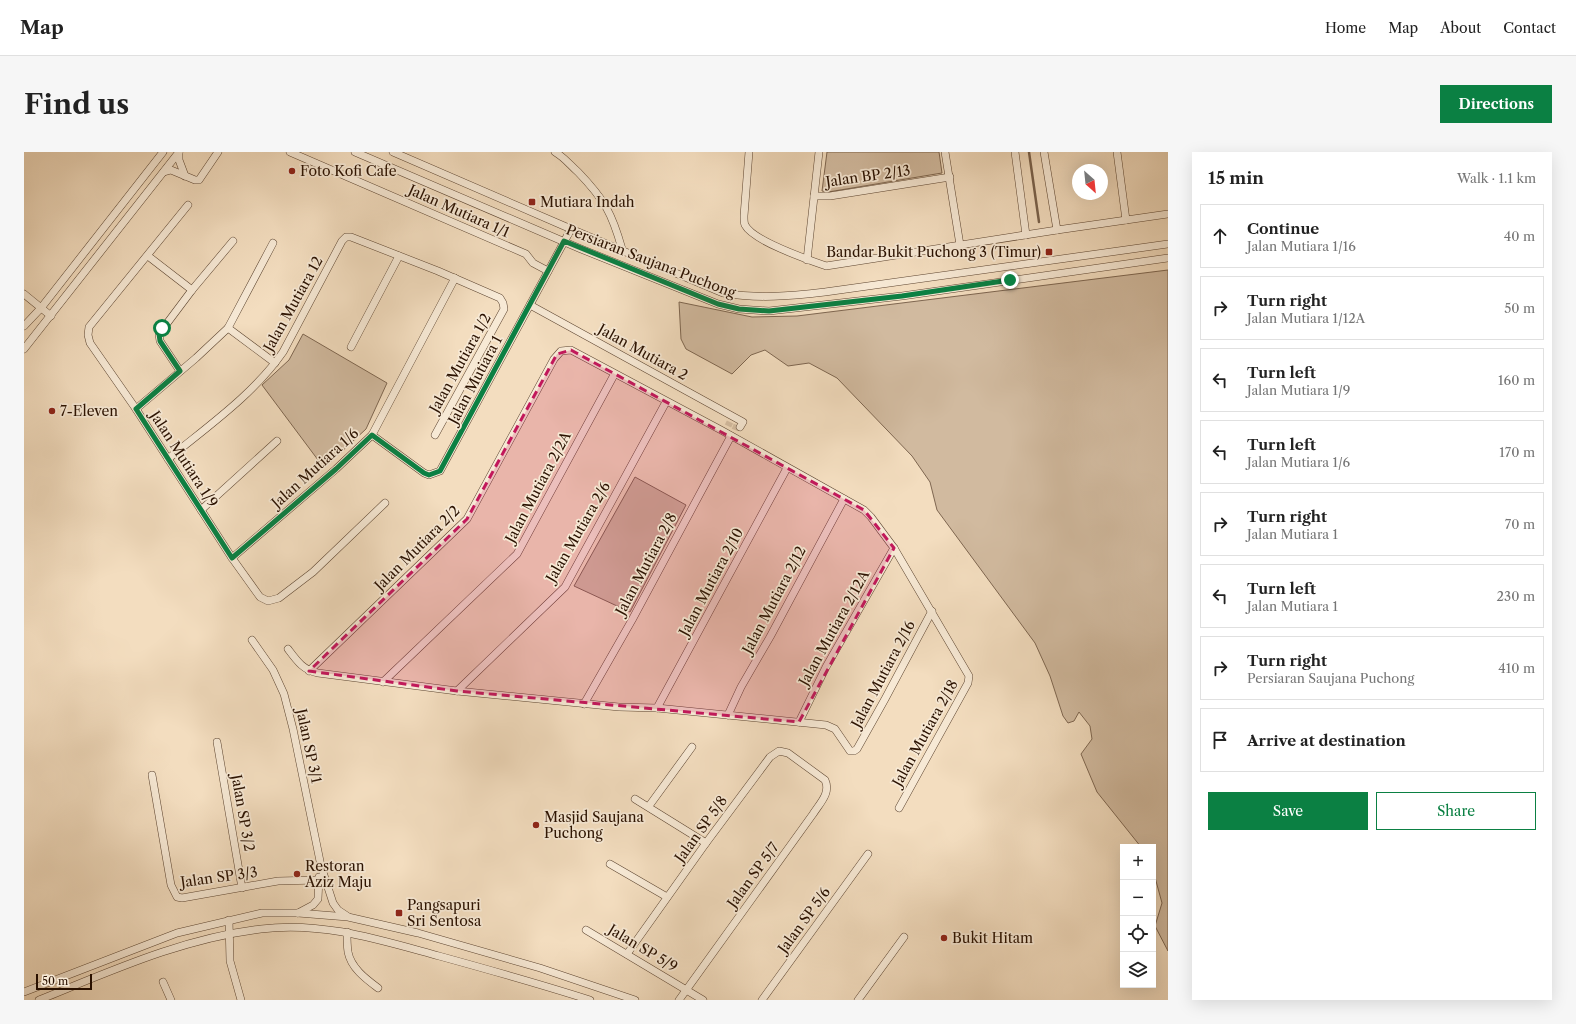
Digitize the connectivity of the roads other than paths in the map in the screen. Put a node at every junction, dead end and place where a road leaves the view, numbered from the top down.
1 (163, 152) edge
2 (179, 152) edge
3 (218, 152) edge
4 (290, 152) edge
5 (355, 152) edge
6 (393, 152) edge
7 (554, 152) edge
8 (749, 152) edge
9 (819, 152) edge
10 (946, 152) edge
11 (1015, 152) edge
12 (1044, 152) edge
13 (1117, 152) edge
14 (164, 172) junction
15 (185, 176) junction
16 (950, 178) junction
17 (814, 196) junction
18 (188, 205) dead end
19 (1168, 214) edge
20 (1126, 220) junction
21 (571, 229) junction
22 (1057, 230) junction
23 (1026, 235) junction
24 (232, 241) dead end
25 (564, 241) junction
26 (273, 244) dead end
27 (1168, 244) edge
28 (960, 245) junction
29 (622, 250) junction
30 (148, 256) junction
31 (400, 256) junction
32 (1168, 258) edge
33 (807, 260) junction
34 (548, 271) junction
35 (455, 278) junction
36 (192, 290) junction
37 (24, 294) edge
38 (530, 305) junction
39 (41, 308) junction
40 (51, 316) junction
41 (24, 326) edge
42 (228, 328) junction
43 (350, 347) dead end
44 (24, 349) edge
45 (275, 363) junction
46 (180, 371) junction
47 (614, 375) junction
48 (666, 402) junction
49 (136, 409) junction
50 (732, 427) junction
51 (372, 435) junction
52 (436, 435) dead end
53 (277, 441) dead end
54 (168, 459) junction
55 (787, 468) junction
56 (844, 499) junction
57 (385, 503) dead end
58 (201, 510) junction
59 (894, 548) junction
60 (232, 558) junction
61 (932, 611) junction
62 (252, 640) dead end
63 (288, 649) dead end
64 (309, 671) junction
65 (383, 682) junction
66 (457, 691) junction
67 (584, 704) junction
68 (657, 708) junction
69 (728, 715) junction
70 (799, 722) junction
71 (217, 742) dead end
72 (692, 747) dead end
73 (808, 767) joint
74 (152, 775) dead end
75 (635, 799) dead end
76 (649, 806) junction
77 (899, 808) dead end
78 (706, 843) junction
79 (868, 854) dead end
80 (610, 864) dead end
81 (320, 866) junction
82 (318, 880) junction
83 (242, 888) junction
84 (667, 897) junction
85 (298, 913) junction
86 (348, 917) junction
87 (229, 920) junction
88 (586, 930) dead end
89 (347, 932) junction
90 (229, 934) junction
91 (904, 937) dead end
92 (627, 954) junction
93 (163, 982) dead end
94 (378, 988) dead end
95 (686, 989) junction
96 (26, 990) edge
97 (39, 1000) edge
98 (171, 1000) edge
99 (242, 1000) edge
100 (590, 1000) edge
101 (635, 1000) edge
102 (679, 1000) edge
103 (703, 1000) edge
104 (762, 1000) edge
105 (858, 1000) edge

1 - 39 street
2 - 14 street
2 - 15 street
3 - 15 street
4 - 34 street, Jalan Mutiara 1/1
5 - 25 street, Persiaran Saujana Puchong
6 - 21 street, Persiaran Saujana Puchong
7 - 29 street
8 - 33 street
9 - 17 street
10 - 16 street
11 - 23 street
12 - 22 street
13 - 20 street
14 - 15 street
14 - 40 street
16 - 17 street, Jalan BP 2/13
16 - 28 street
17 - 33 street
18 - 30 street, Jalan Mutiara 1/9
19 - 20 street
20 - 22 street
21 - 25 street, Jalan Mutiara 1
21 - 29 street, Persiaran Saujana Puchong
22 - 23 street
23 - 28 street
24 - 36 street
25 - 32 street, Persiaran Saujana Puchong
25 - 34 street, Jalan Mutiara 1
26 - 42 street
27 - 29 street, Persiaran Saujana Puchong
28 - 33 street
30 - 36 street
30 - 49 street, Jalan Mutiara 1/9
31 - 35 street
31 - 43 street
31 - 45 street, Jalan Mutiara 12
34 - 38 street, Jalan Mutiara 1
35 - 51 street, Jalan Mutiara 1/6
35 - 52 street, Jalan Mutiara 1/2
36 - 46 street
37 - 39 street
38 - 50 street, Jalan Mutiara 2
38 - 51 street, Jalan Mutiara 1
39 - 40 street
39 - 41 street
40 - 44 street
42 - 45 street
42 - 46 street
45 - 54 street, Jalan Mutiara 12
46 - 49 street
47 - 48 street
47 - 64 street, Jalan Mutiara 2/2
47 - 65 street, Jalan Mutiara 2/2A
48 - 50 street
48 - 66 street, Jalan Mutiara 2/6
49 - 54 street, Jalan Mutiara 1/9
50 - 55 street
50 - 67 street, Jalan Mutiara 2/8
51 - 60 street, Jalan Mutiara 1/6
53 - 58 street
54 - 58 street, Jalan Mutiara 1/9
55 - 56 street
55 - 68 street, Jalan Mutiara 2/10
56 - 59 street
56 - 69 street, Jalan Mutiara 2/12
57 - 60 street, Jalan Mutiara 1/9
58 - 60 street, Jalan Mutiara 1/9
59 - 61 street
59 - 70 street, Jalan Mutiara 2/12A
61 - 70 street, Jalan Mutiara 2/16
61 - 77 street, Jalan Mutiara 2/18
62 - 81 street, Jalan SP 3/1
63 - 64 street
64 - 65 street
65 - 66 street
66 - 67 street
67 - 68 street
68 - 69 street
69 - 70 street
71 - 83 street, Jalan SP 3/2
72 - 76 street
73 - 78 street, Jalan SP 5/8
73 - 95 street, Jalan SP 5/7
74 - 83 street, Jalan SP 3/3
75 - 76 street
76 - 78 street
78 - 84 street, Jalan SP 5/8
79 - 104 street, Jalan SP 5/6
80 - 84 street
81 - 82 street, Jalan SP 3/1
81 - 86 street, Jalan SP 3/1
82 - 83 street, Jalan SP 3/3
82 - 85 street, Jalan SP 3/1
84 - 92 street, Jalan SP 5/8
85 - 86 street
85 - 87 street
86 - 101 street
87 - 90 street
87 - 96 street
88 - 92 street, Jalan SP 5/9
89 - 90 street
89 - 94 street
89 - 100 street
90 - 97 street
90 - 99 street
91 - 105 street
92 - 95 street, Jalan SP 5/9
93 - 98 street
95 - 102 street, Jalan SP 5/7
95 - 103 street

